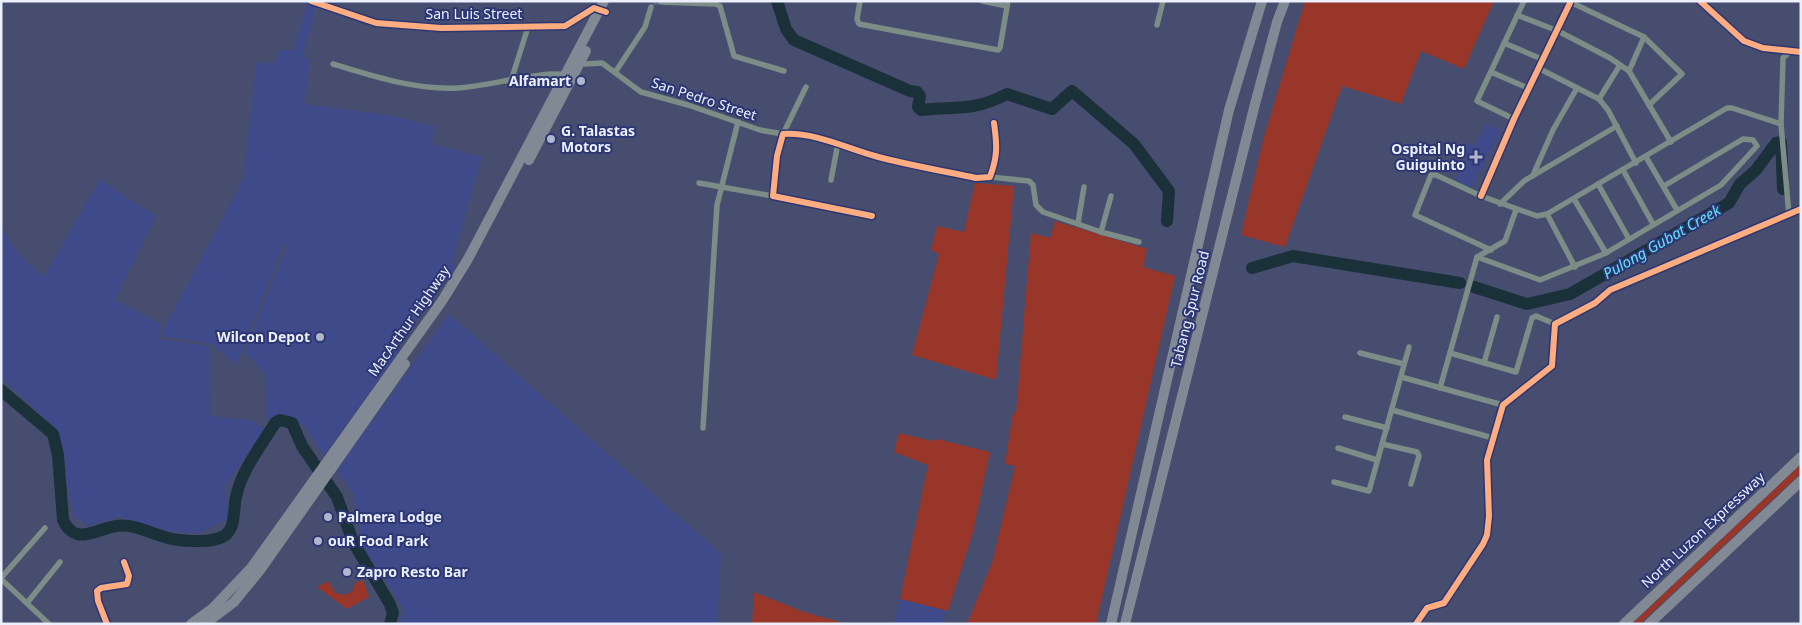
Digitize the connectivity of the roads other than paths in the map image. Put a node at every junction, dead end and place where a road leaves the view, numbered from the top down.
1 (311, 1) edge
2 (611, 1) edge
3 (860, 1) edge
4 (982, 1) edge
5 (1163, 1) edge
6 (1262, 1) edge
7 (1285, 1) edge
8 (1524, 1) edge
9 (1700, 1) edge
10 (661, 2) edge
11 (1569, 2) edge
12 (1007, 4) edge
13 (603, 7) edge
14 (652, 7) dead end
15 (1517, 15) junction
16 (1157, 25) dead end
17 (528, 27) junction
18 (1558, 31) junction
19 (1644, 37) junction
20 (1504, 43) junction
21 (1791, 51) junction
22 (1801, 52) edge
23 (578, 60) junction
24 (1544, 60) junction
25 (333, 64) dead end
26 (1620, 65) junction
27 (1540, 69) junction
28 (784, 71) dead end
29 (1629, 71) junction
30 (616, 72) junction
31 (1491, 72) junction
32 (568, 76) junction
33 (511, 81) junction
34 (806, 87) dead end
35 (1577, 88) junction
36 (1530, 89) junction
37 (1599, 98) junction
38 (1649, 105) junction
39 (1514, 119) junction
40 (738, 122) junction
41 (994, 123) dead end
42 (1781, 124) junction
43 (1617, 126) junction
44 (783, 134) junction
45 (1671, 142) junction
46 (838, 143) junction
47 (1646, 157) junction
48 (1636, 163) junction
49 (1623, 170) junction
50 (1532, 176) junction
51 (990, 177) junction
52 (832, 180) dead end
53 (699, 183) dead end
54 (1598, 184) junction
55 (722, 186) junction
56 (1664, 186) junction
57 (1084, 187) dead end
58 (772, 196) junction
59 (1111, 196) dead end
60 (1481, 196) junction
61 (1574, 199) junction
62 (1500, 204) junction
63 (1801, 209) edge
64 (1516, 210) junction
65 (1677, 210) junction
66 (1547, 214) junction
67 (1789, 215) junction
68 (872, 216) dead end
69 (1078, 223) junction
70 (1653, 224) junction
71 (1101, 232) junction
72 (1629, 239) junction
73 (1139, 242) dead end
74 (1491, 250) junction
75 (1606, 253) junction
76 (1477, 256) junction
77 (1575, 267) junction
78 (1497, 317) dead end
79 (1555, 324) junction
80 (1409, 347) dead end
81 (1360, 353) dead end
82 (1450, 353) junction
83 (1484, 363) junction
84 (1404, 364) junction
85 (1401, 377) junction
86 (1440, 388) junction
87 (1503, 405) junction
88 (1392, 410) junction
89 (1345, 417) dead end
90 (703, 428) dead end
91 (1387, 428) junction
92 (1493, 438) junction
93 (1382, 444) junction
94 (1338, 448) dead end
95 (1801, 457) edge
96 (1377, 460) junction
97 (319, 478) junction
98 (1801, 480) edge
99 (1334, 482) dead end
100 (1411, 484) dead end
101 (46, 528) dead end
102 (60, 562) dead end
103 (124, 562) dead end
104 (1, 579) edge
105 (27, 603) junction
106 (49, 624) edge
107 (107, 624) edge
108 (191, 624) edge
109 (205, 624) edge
110 (1111, 624) edge
111 (1125, 624) edge
112 (1416, 624) edge
113 (1624, 624) edge
114 (1649, 624) edge

1 - 17 street, San Luis Street
2 - 13 highway, MacArthur Highway
3 - 12 street
4 - 12 street
5 - 16 street
6 - 110 highway, Tabang Spur Road
7 - 111 highway, Tabang Spur Road
8 - 15 street
9 - 21 street
10 - 28 street
11 - 18 street
11 - 19 street
13 - 17 street, San Luis Street
13 - 23 highway, MacArthur Highway
14 - 30 street
15 - 18 street
15 - 20 street
17 - 33 street
18 - 24 street
18 - 26 street
19 - 29 street
19 - 38 street
20 - 24 street
20 - 31 street
21 - 22 street
21 - 42 street
23 - 30 street, San Pedro Street
23 - 32 highway, MacArthur Highway
24 - 27 street
25 - 33 street
26 - 29 street
26 - 37 street
27 - 35 street
27 - 36 street
29 - 38 street
30 - 40 street, San Pedro Street
31 - 36 street
31 - 39 street
32 - 33 street
32 - 97 highway, MacArthur Highway
34 - 44 street
35 - 37 street
35 - 50 street
36 - 39 street
37 - 43 street
38 - 45 street
39 - 60 street
40 - 44 street, San Pedro Street
40 - 55 street
41 - 51 street
42 - 45 street
42 - 67 street
43 - 48 street
43 - 50 street
44 - 46 street, San Pedro Street
44 - 58 street
45 - 47 street
46 - 51 street, San Pedro Street
46 - 52 street
47 - 48 street
47 - 56 street
48 - 49 street
49 - 54 street
49 - 70 street
50 - 62 street
51 - 69 street, San Pedro Street
53 - 55 street
54 - 61 street
54 - 72 street
55 - 58 street
55 - 90 street
56 - 65 street
56 - 65 street
57 - 69 street
58 - 68 street
59 - 71 street
60 - 62 street
60 - 74 street
61 - 66 street
61 - 75 street
62 - 64 street
63 - 67 street
64 - 66 street
64 - 74 street
65 - 70 street
66 - 77 street
67 - 79 street
69 - 71 street
70 - 72 street
71 - 73 street
72 - 75 street
74 - 76 street
75 - 77 street
76 - 77 street
76 - 82 street
78 - 83 street
79 - 83 street
79 - 87 street
80 - 84 street
81 - 84 street
82 - 83 street
82 - 86 street
84 - 85 street
85 - 86 street
85 - 88 street
86 - 87 street
87 - 92 street
88 - 91 street
88 - 92 street
89 - 91 street
91 - 93 street
92 - 112 street
93 - 96 street
93 - 100 street
94 - 96 street
95 - 113 highway, North Luzon Expressway
96 - 99 street
97 - 108 highway, MacArthur Highway
97 - 109 highway, MacArthur Highway
98 - 114 highway
101 - 104 street
102 - 105 street
103 - 107 street
104 - 105 street
105 - 106 street

